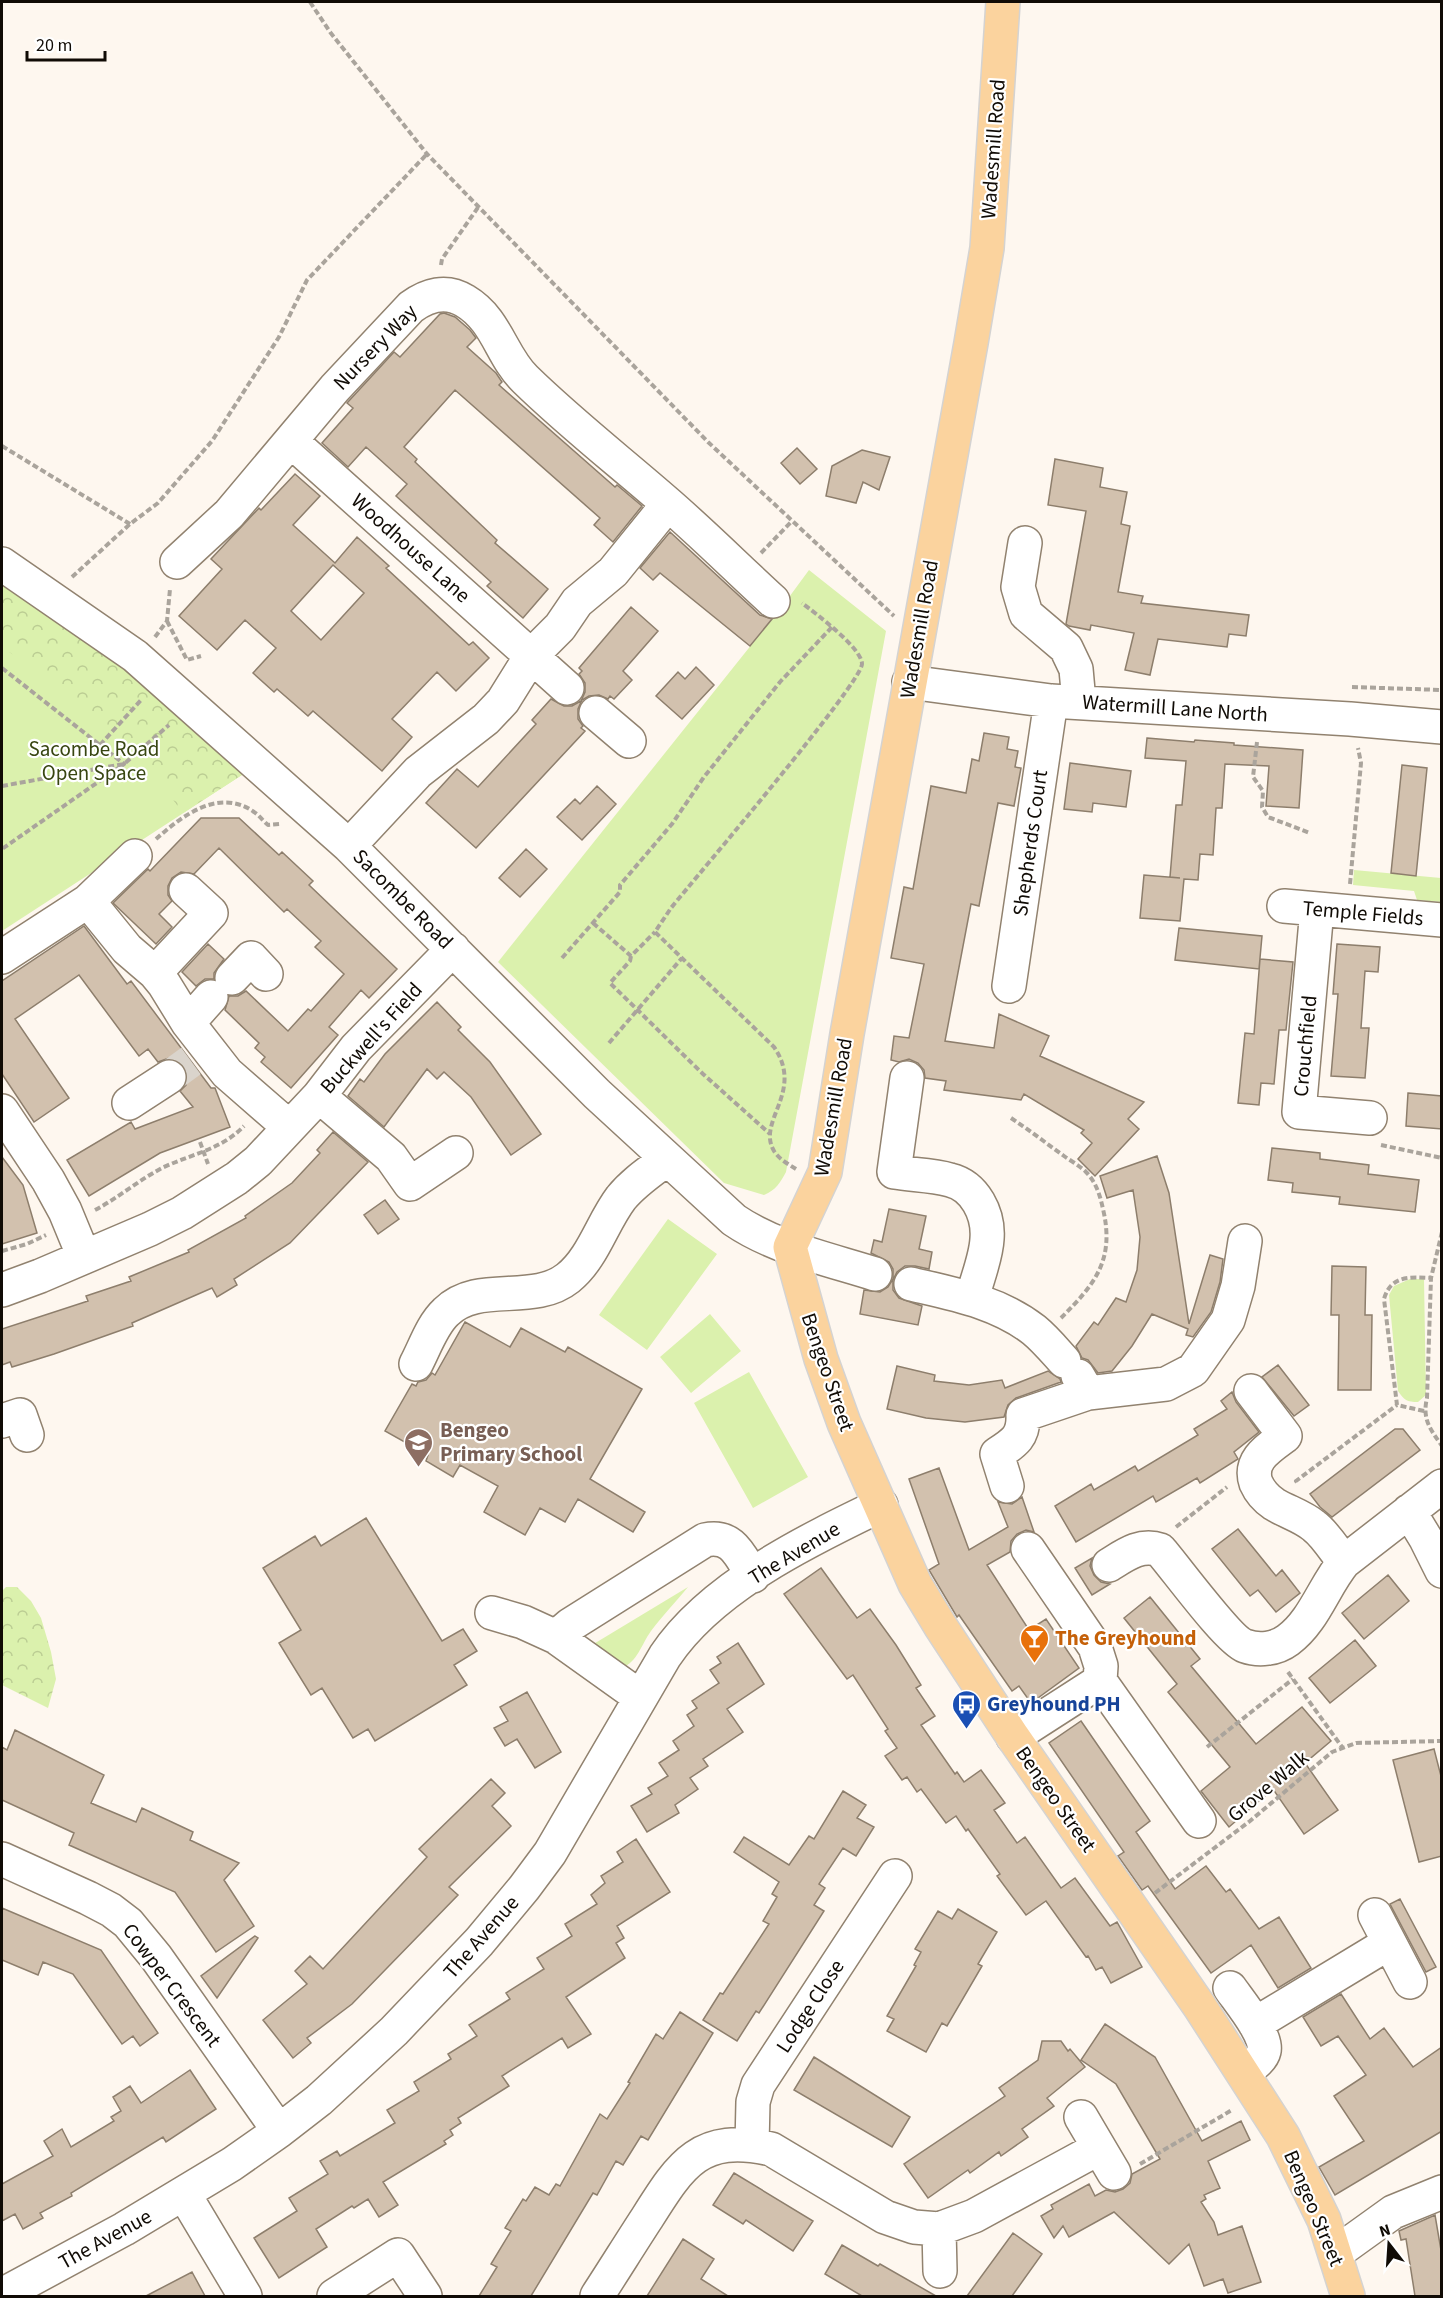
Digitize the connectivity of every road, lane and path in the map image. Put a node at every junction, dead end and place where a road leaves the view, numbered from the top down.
1 (310, 2) edge
2 (1003, 2) edge
3 (427, 154) junction
4 (480, 206) junction
5 (434, 294) junction
6 (291, 441) junction
7 (2, 446) edge
8 (668, 504) junction
9 (791, 522) junction
10 (130, 524) junction
11 (1025, 543) dead end
12 (177, 562) joint
13 (2, 564) edge
14 (768, 585) junction
15 (50, 597) junction
16 (167, 621) junction
17 (832, 627) junction
18 (919, 639) junction
19 (150, 643) dead end
20 (201, 656) dead end
21 (531, 656) junction
22 (2, 668) edge
23 (909, 682) junction
24 (567, 687) dead end
25 (1065, 701) junction
26 (138, 704) dead end
27 (596, 713) dead end
28 (1261, 714) junction
29 (171, 723) dead end
30 (1442, 727) edge
31 (629, 741) dead end
32 (100, 745) junction
33 (1361, 763) dead end
34 (124, 764) junction
35 (2, 786) edge
36 (284, 824) dead end
37 (1310, 833) dead end
38 (349, 846) junction
39 (2, 849) edge
40 (135, 856) joint
41 (186, 890) dead end
42 (88, 901) junction
43 (1284, 906) dead end
44 (1332, 910) junction
45 (1442, 920) edge
46 (593, 923) junction
47 (655, 932) junction
48 (453, 949) junction
49 (631, 956) junction
50 (2, 957) edge
51 (562, 958) dead end
52 (682, 958) junction
53 (155, 973) junction
54 (266, 974) dead end
55 (1009, 986) dead end
56 (638, 1009) junction
57 (188, 1023) junction
58 (609, 1043) dead end
59 (189, 1063) junction
60 (907, 1078) dead end
61 (319, 1096) junction
62 (129, 1103) dead end
63 (263, 1105) junction
64 (1011, 1118) dead end
65 (6, 1127) edge
66 (289, 1127) junction
67 (1374, 1131) joint
68 (770, 1134) junction
69 (456, 1153) dead end
70 (1442, 1158) edge
71 (667, 1160) junction
72 (820, 1184) junction
73 (70, 1224) junction
74 (1442, 1232) edge
75 (1245, 1241) dead end
76 (790, 1247) junction
77 (2, 1251) edge
78 (84, 1257) junction
79 (875, 1274) dead end
80 (1431, 1278) junction
81 (911, 1284) dead end
82 (2, 1290) edge
83 (972, 1298) junction
84 (416, 1364) dead end
85 (1068, 1367) junction
86 (1251, 1391) dead end
87 (1397, 1405) junction
88 (1424, 1411) junction
89 (1442, 1446) edge
90 (1255, 1465) junction
91 (1007, 1486) dead end
92 (1442, 1486) edge
93 (881, 1505) junction
94 (1275, 1505) junction
95 (1409, 1511) junction
96 (1028, 1549) dead end
97 (1160, 1550) junction
98 (1344, 1562) junction
99 (1109, 1565) dead end
100 (1442, 1571) edge
101 (753, 1576) junction
102 (492, 1613) dead end
103 (556, 1637) junction
104 (1271, 1648) junction
105 (1293, 1679) junction
106 (1100, 1681) junction
107 (640, 1697) junction
108 (1013, 1737) junction
109 (1442, 1741) edge
110 (1207, 1747) dead end
111 (1342, 1747) junction
112 (1199, 1821) dead end
113 (2, 1858) edge
114 (895, 1876) dead end
115 (1133, 1909) junction
116 (1410, 1982) dead end
117 (1230, 1988) dead end
118 (1255, 2024) junction
119 (1251, 2084) junction
120 (1081, 2117) dead end
121 (279, 2131) junction
122 (752, 2145) junction
123 (1107, 2161) junction
124 (1442, 2192) edge
125 (184, 2194) junction
126 (939, 2229) junction
127 (1336, 2253) junction
128 (940, 2271) dead end
129 (2, 2295) edge
130 (245, 2296) edge
131 (334, 2296) edge
132 (425, 2296) edge
133 (597, 2296) edge
134 (1348, 2296) edge

1 - 3 path
2 - 18 main road, Wadesmill Road
3 - 4 path
3 - 10 path
4 - 5 path
4 - 9 path
5 - 6 street, Nursery Way
5 - 8 street, Nursery Way
6 - 12 street, Nursery Way
6 - 21 street, Woodhouse Lane
7 - 10 path
8 - 14 street, Nursery Way
8 - 21 street
9 - 14 path
9 - 18 path
10 - 15 path
11 - 25 street, Shepherds Court
12 - 16 path
13 - 15 street, Sacombe Road
14 - 17 path
15 - 38 street, Sacombe Road
16 - 19 path
16 - 20 path
17 - 46 path
17 - 47 path
18 - 23 main road, Wadesmill Road
21 - 24 street, Woodhouse Lane
21 - 38 street
22 - 32 path
23 - 25 street, Watermill Lane North
23 - 72 main road, Wadesmill Road
25 - 28 street, Watermill Lane North
25 - 55 street, Shepherds Court
26 - 32 path
27 - 31 street
28 - 30 street, Watermill Lane North
28 - 37 path
29 - 34 path
32 - 34 path
33 - 44 path
34 - 35 path
34 - 39 path
36 - 40 path
38 - 48 street, Sacombe Road
40 - 42 street
41 - 53 street
42 - 50 street
42 - 53 street
43 - 44 street, Temple Fields
44 - 45 street, Temple Fields
44 - 67 street, Crouchfield
46 - 49 path
46 - 51 path
47 - 49 path
47 - 52 path
48 - 61 street, Buckwell's Field
48 - 71 street, Sacombe Road
49 - 56 path
52 - 56 path
52 - 68 path
53 - 57 street
54 - 57 street
56 - 58 path
56 - 68 path
57 - 59 street
59 - 62 street
59 - 63 street
60 - 83 street
61 - 66 street, Buckwell's Field
61 - 69 street
63 - 66 street
63 - 73 path
64 - 85 path
65 - 73 street
66 - 78 street, Buckwell's Field
67 - 70 path
68 - 72 path
71 - 76 street, Sacombe Road
71 - 84 street
72 - 76 main road, Wadesmill Road
73 - 77 path
73 - 78 street
74 - 80 path
75 - 85 street
76 - 79 street, Sacombe Road
76 - 93 main road, Bengeo Street
78 - 82 street, Buckwell's Field
80 - 87 path
80 - 88 path
81 - 83 street
83 - 85 street
85 - 91 street
86 - 90 street
87 - 88 path
87 - 94 path
88 - 89 path
90 - 94 street
90 - 97 path
92 - 95 street
93 - 101 street, The Avenue
93 - 108 main road, Bengeo Street
94 - 98 street
95 - 98 street
95 - 100 street
96 - 106 street
97 - 99 street
97 - 104 street
98 - 104 street
101 - 103 street
101 - 107 street, The Avenue
102 - 103 street
103 - 107 street
104 - 105 path
105 - 110 path
105 - 111 path
106 - 108 street
106 - 112 street
107 - 121 street, The Avenue
108 - 115 main road, Bengeo Street
109 - 111 path, Grove Walk
111 - 115 path, Grove Walk
113 - 121 street, Cowper Crescent
114 - 122 street, Lodge Close
115 - 119 main road, Bengeo Street
116 - 118 street
117 - 118 street
118 - 119 street
119 - 123 path
119 - 127 main road, Bengeo Street
120 - 123 street
121 - 125 street, The Avenue
122 - 126 street
122 - 133 street
123 - 126 street
124 - 127 street
125 - 129 street, The Avenue
125 - 130 street
126 - 128 street
127 - 134 main road, Bengeo Street
131 - 132 street

